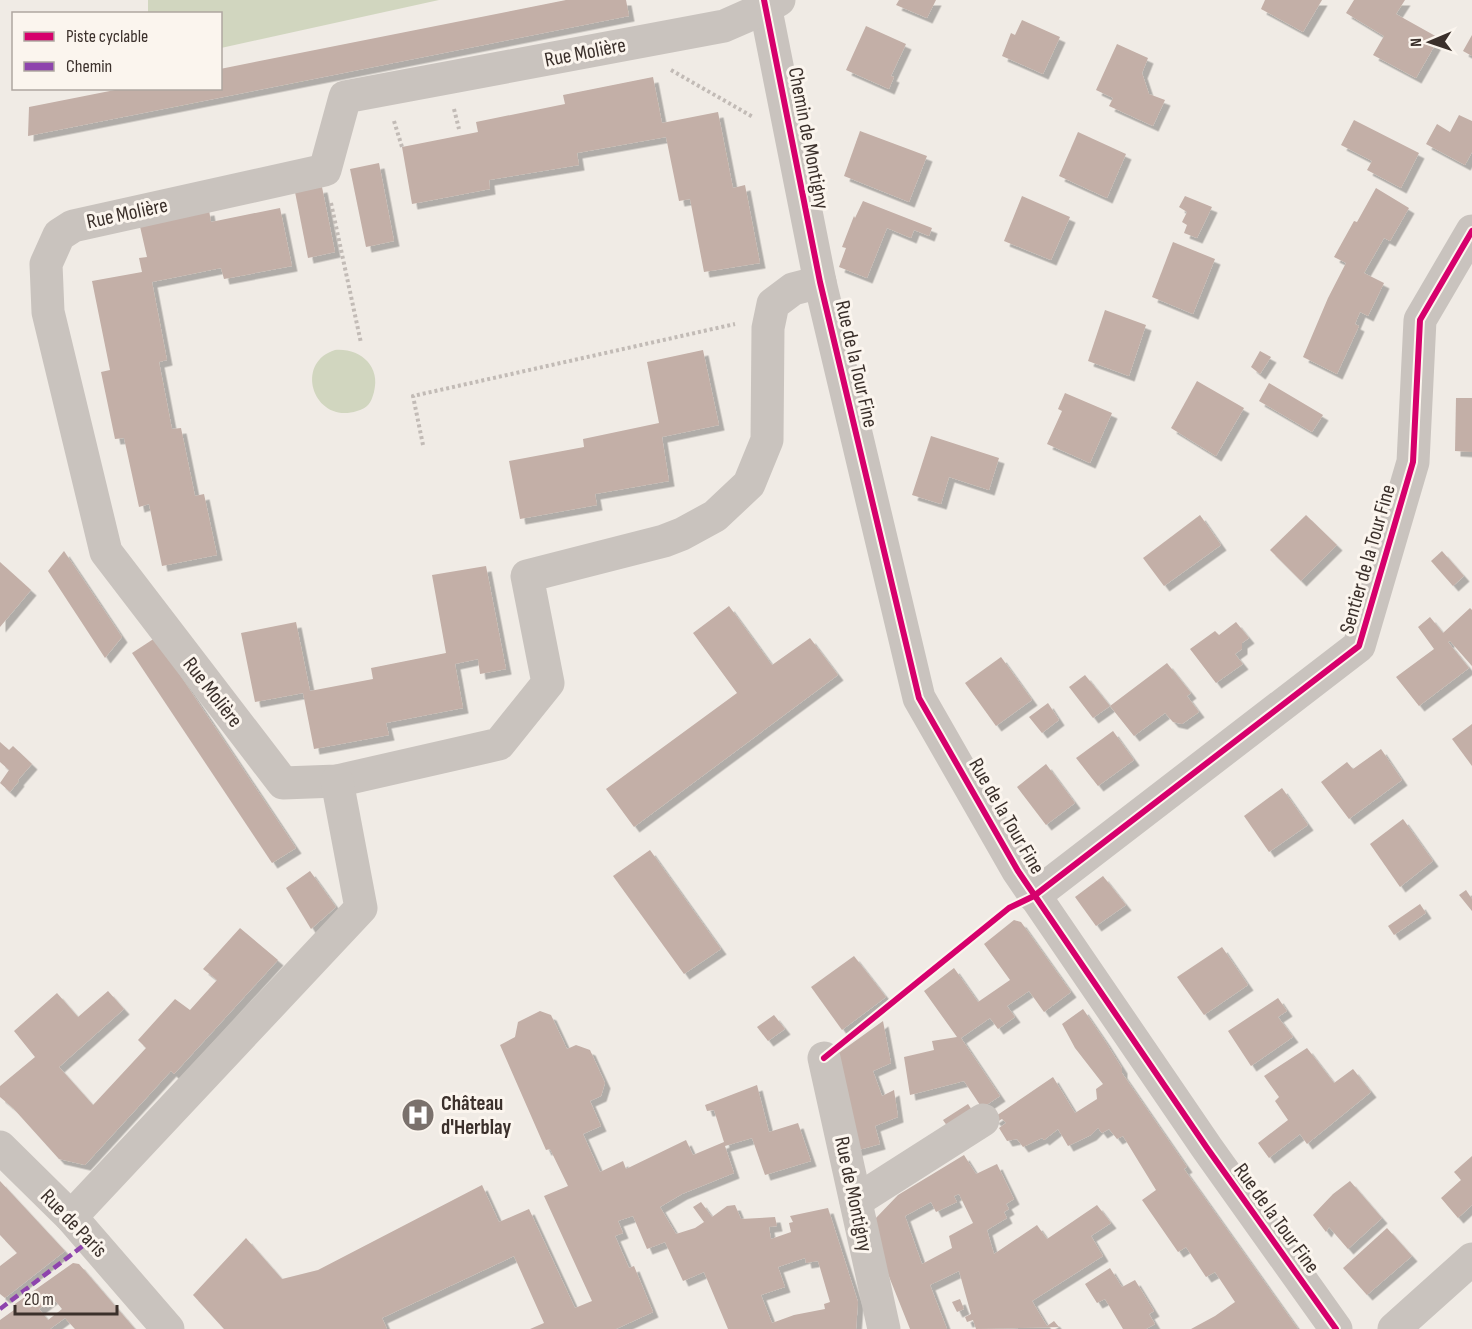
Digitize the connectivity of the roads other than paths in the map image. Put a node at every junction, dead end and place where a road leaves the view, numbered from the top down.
1 (769, 3) edge
2 (1472, 231) edge
3 (820, 282) junction
4 (337, 781) junction
5 (1035, 896) junction
6 (824, 1058) dead end
7 (983, 1120) dead end
8 (0, 1147) edge
9 (856, 1201) junction
10 (72, 1217) junction
11 (1472, 1259) edge
12 (168, 1329) edge
13 (884, 1329) edge
14 (1336, 1329) edge
15 (1394, 1329) edge

1 - 3 street, Chemin de Montigny
1 - 4 street, Rue Molière
2 - 5 street, Sentier de la Tour Fine
3 - 4 street, Rue Molière
3 - 5 street, Rue de la Tour Fine
4 - 10 street
5 - 14 street, Rue de la Tour Fine
6 - 9 street, Rue de Montigny
7 - 9 street
8 - 10 street, Rue de Paris
9 - 13 street, Rue de Montigny
10 - 12 street, Rue de Paris
11 - 15 street

